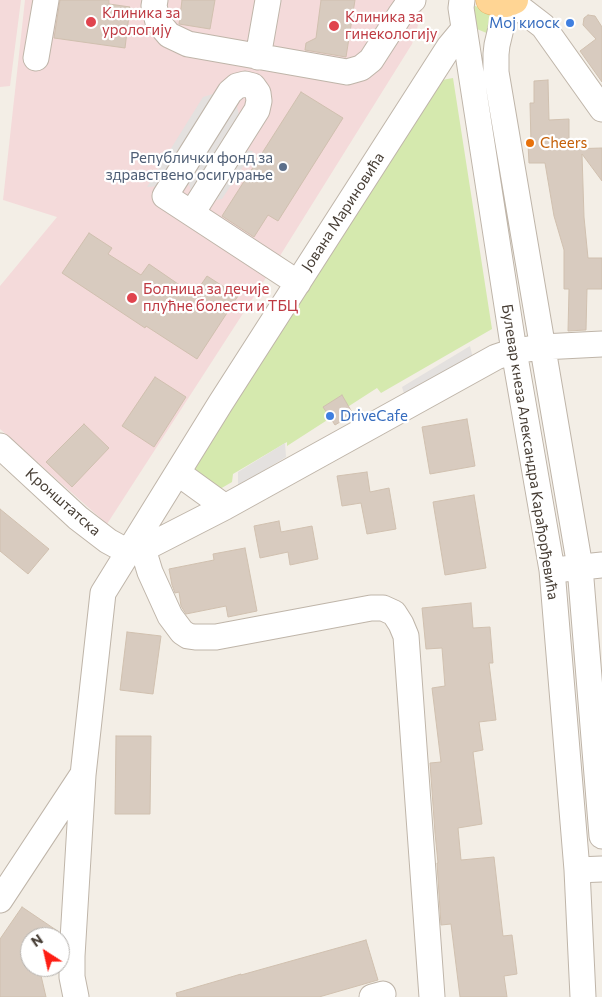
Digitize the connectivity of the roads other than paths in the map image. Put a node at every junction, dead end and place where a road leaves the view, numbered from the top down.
1 (46, 0) edge
2 (155, 0) edge
3 (268, 0) edge
4 (413, 0) edge
5 (462, 0) edge
6 (506, 1) edge
7 (464, 29) junction
8 (258, 57) junction
9 (36, 58) dead end
10 (602, 109) edge
11 (192, 213) junction
12 (298, 282) junction
13 (602, 344) edge
14 (542, 347) junction
15 (514, 351) junction
16 (0, 446) edge
17 (178, 473) junction
18 (225, 507) junction
19 (137, 549) junction
20 (591, 566) edge
21 (552, 570) junction
22 (83, 775) junction
23 (602, 836) edge
24 (576, 870) junction
25 (602, 870) edge
26 (0, 900) edge
27 (76, 997) edge
28 (432, 997) edge
29 (583, 997) edge

1 - 9 street
2 - 8 street
3 - 8 street
4 - 8 street
5 - 7 street, Булевар кнеза Александра Карађорђевића
6 - 10 street
6 - 14 street, Булевар кнеза Александра Карађорђевића
7 - 12 street, Јована Мариновића
7 - 15 street, Булевар кнеза Александра Карађорђевића
11 - 11 street
11 - 12 street
12 - 17 street, Јована Мариновића
13 - 14 street
14 - 15 street
14 - 20 street, Булевар кнеза Александра Карађорђевића
15 - 18 street
15 - 21 street, Булевар кнеза Александра Карађорђевића
16 - 19 street, Кронштатска
17 - 18 street
17 - 19 street, Јована Мариновића
18 - 19 street
19 - 22 street, Јована Мариновића
19 - 28 street
20 - 21 street
20 - 23 street, Булевар кнеза Александра Карађорђевића
21 - 24 street, Булевар кнеза Александра Карађорђевића
22 - 26 street
22 - 27 street, Јована Мариновића
24 - 25 street
24 - 29 street, Булевар кнеза Александра Карађорђевића

